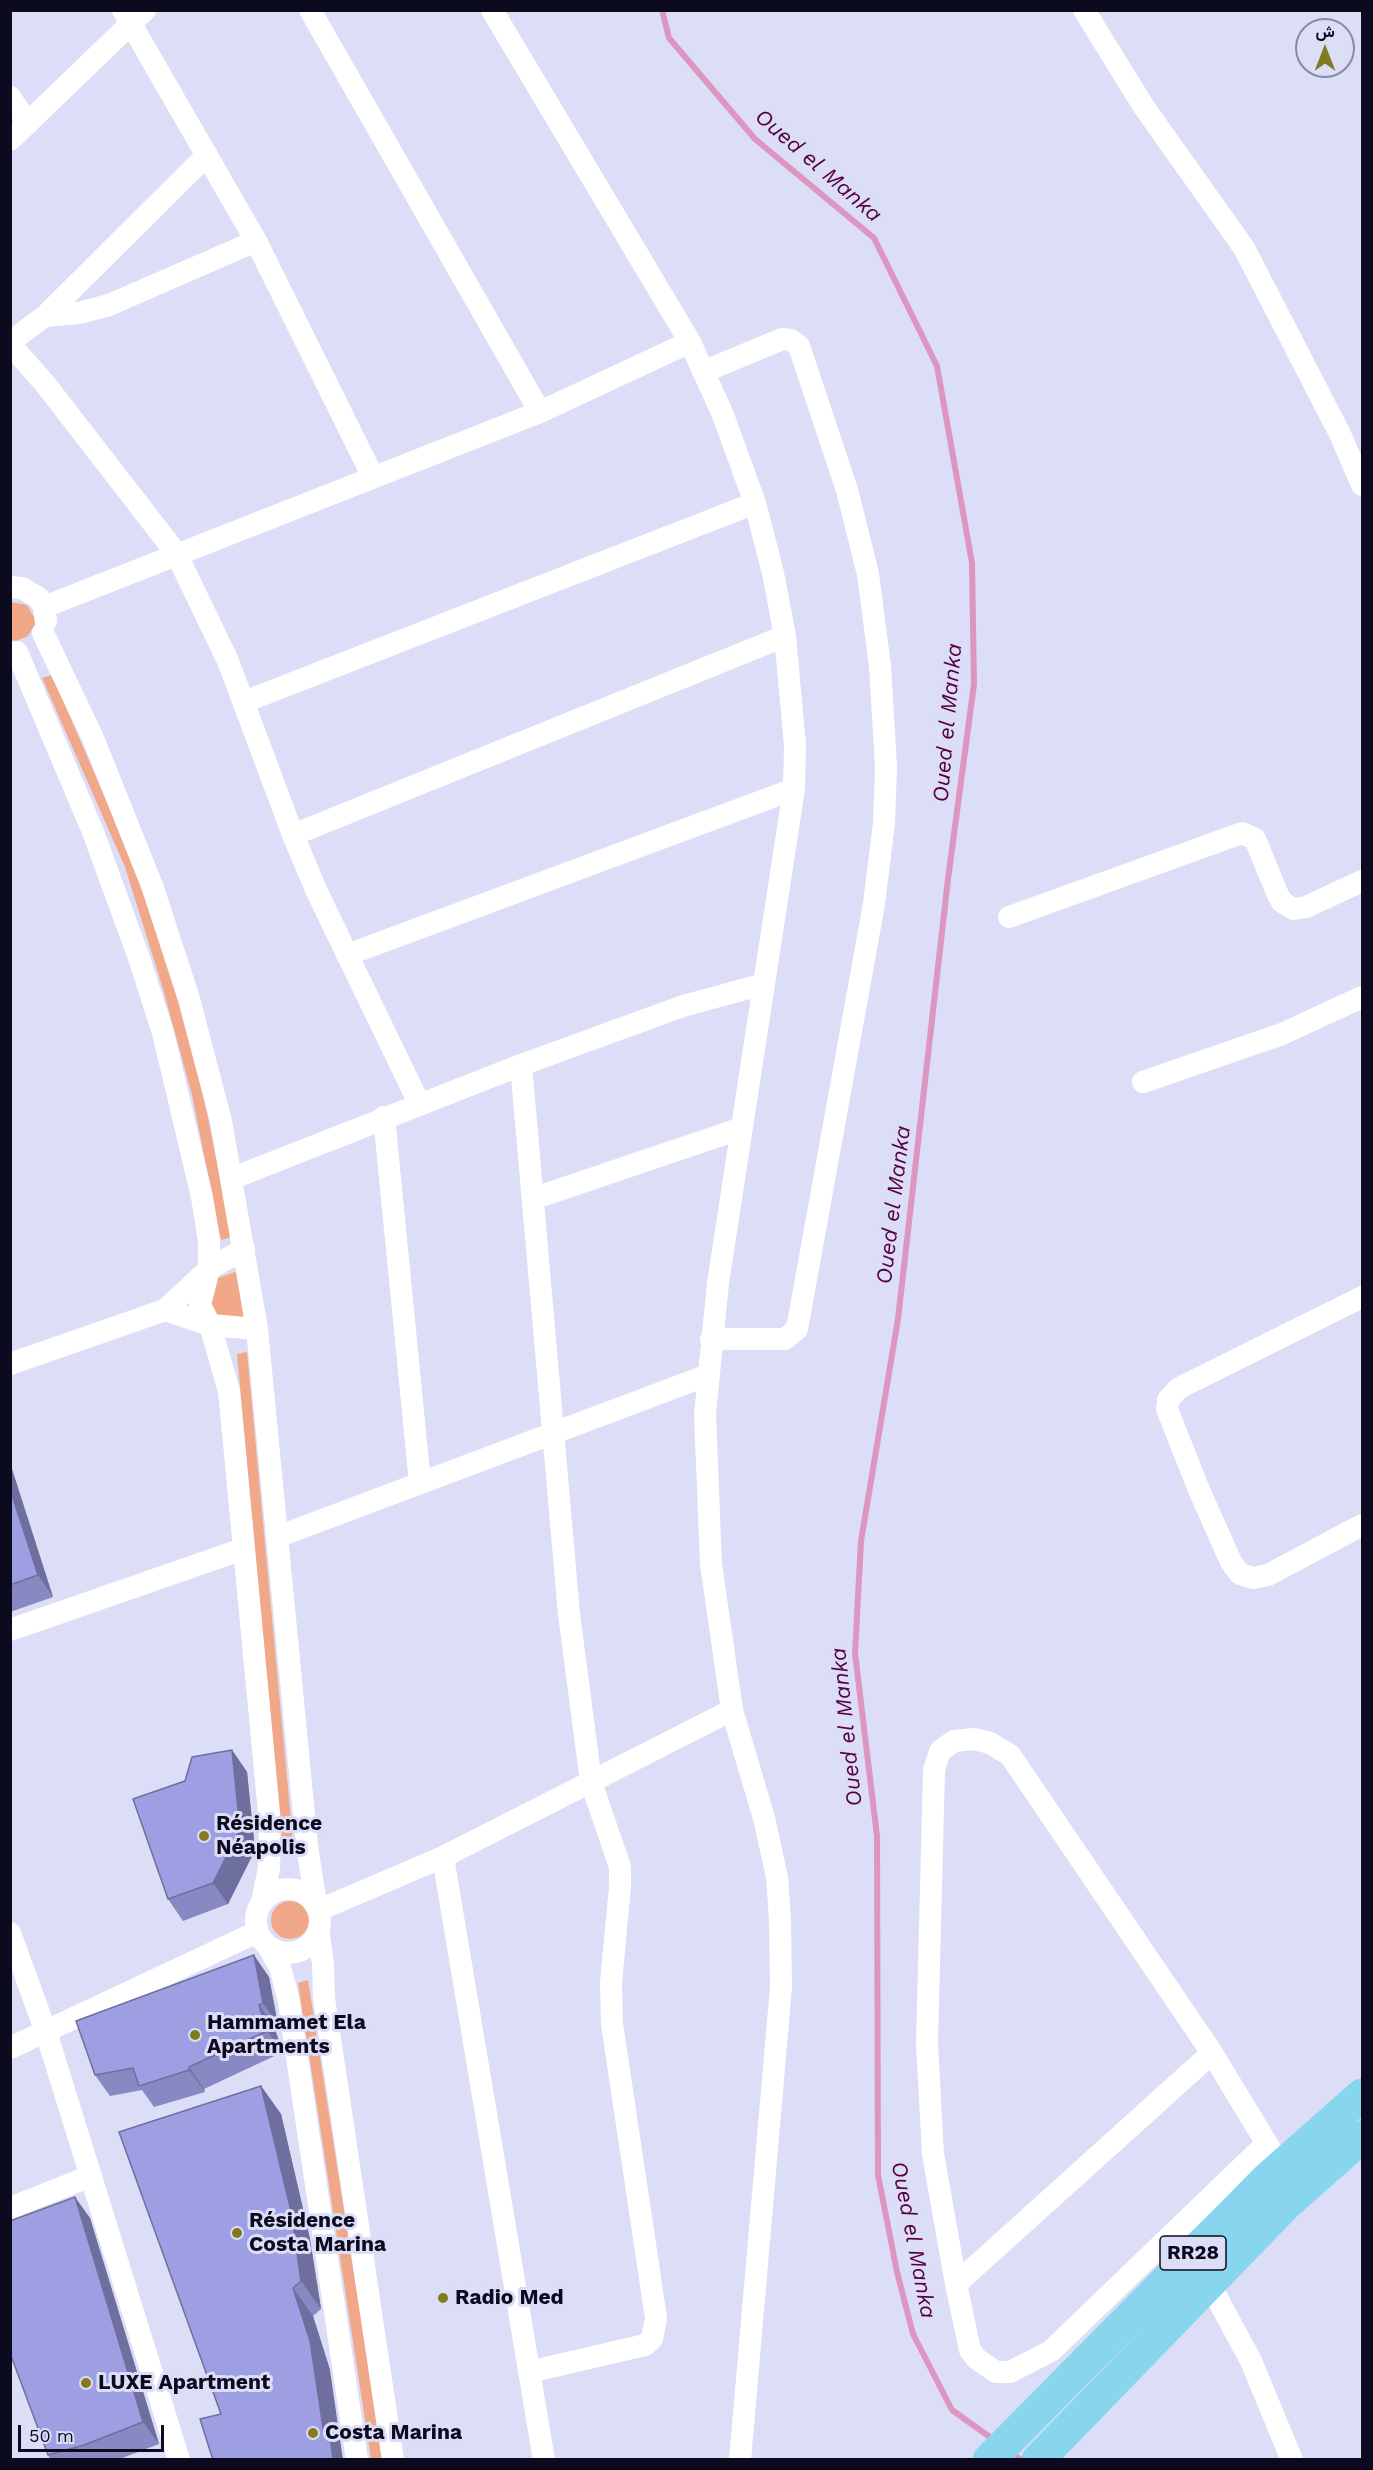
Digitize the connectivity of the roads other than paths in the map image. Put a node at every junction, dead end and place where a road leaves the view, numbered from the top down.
1 (310, 10) edge
2 (492, 10) edge
3 (1084, 10) edge
4 (133, 15) edge
5 (10, 97) edge
6 (28, 123) junction
7 (10, 140) edge
8 (207, 155) junction
9 (256, 241) junction
10 (45, 316) junction
11 (690, 342) junction
12 (10, 343) edge
13 (703, 372) junction
14 (540, 412) junction
15 (373, 477) junction
16 (1362, 486) edge
17 (755, 503) junction
18 (176, 553) junction
19 (14, 582) edge
20 (44, 607) junction
21 (43, 633) junction
22 (785, 636) junction
23 (14, 652) edge
24 (244, 702) junction
25 (794, 789) junction
26 (293, 835) junction
27 (1362, 881) edge
28 (1009, 917) dead end
29 (347, 955) junction
30 (764, 984) junction
31 (1362, 997) edge
32 (521, 1065) junction
33 (1143, 1082) dead end
34 (419, 1103) junction
35 (384, 1117) junction
36 (742, 1128) junction
37 (232, 1178) junction
38 (535, 1198) junction
39 (244, 1249) junction
40 (209, 1269) junction
41 (1362, 1297) edge
42 (165, 1310) junction
43 (210, 1325) junction
44 (257, 1329) junction
45 (711, 1339) junction
46 (10, 1364) edge
47 (708, 1375) junction
48 (554, 1432) junction
49 (420, 1483) junction
50 (1362, 1525) edge
51 (277, 1537) junction
52 (243, 1550) junction
53 (10, 1630) edge
54 (732, 1710) junction
55 (591, 1782) junction
56 (443, 1857) junction
57 (262, 1902) junction
58 (318, 1907) junction
59 (10, 1933) edge
60 (319, 1935) junction
61 (263, 1940) junction
62 (46, 2032) junction
63 (10, 2048) edge
64 (1212, 2053) junction
65 (1362, 2095) edge
66 (1362, 2137) edge
67 (1274, 2156) junction
68 (91, 2176) junction
69 (10, 2208) edge
70 (1209, 2283) junction
71 (956, 2284) junction
72 (529, 2372) junction
73 (1048, 2449) edge
74 (178, 2460) edge
75 (357, 2460) edge
76 (393, 2460) edge
77 (544, 2460) edge
78 (740, 2460) edge
79 (989, 2460) edge
80 (1293, 2460) edge

1 - 14 street
2 - 11 street
3 - 16 street
4 - 6 street
4 - 8 street
5 - 6 street
6 - 7 street
8 - 9 street
8 - 10 street
9 - 10 street
9 - 15 street
10 - 12 street
11 - 13 street
11 - 14 street
12 - 18 street
13 - 17 street
13 - 45 street
14 - 15 street
15 - 18 street
17 - 22 street
17 - 24 street
18 - 20 street
18 - 24 street
19 - 20 street
20 - 21 street
21 - 23 street
21 - 37 street
22 - 25 street
22 - 26 street
23 - 40 street
24 - 26 street
25 - 29 street
25 - 30 street
26 - 29 street
27 - 28 street
29 - 34 street
30 - 32 street
30 - 36 street
31 - 33 street
32 - 34 street
32 - 38 street
34 - 35 street
35 - 37 street
35 - 49 street
36 - 38 street
36 - 45 street
37 - 39 street
38 - 48 street
39 - 40 street
39 - 44 street
40 - 42 street
40 - 43 street
41 - 50 street
42 - 43 street
42 - 46 street
43 - 44 street
43 - 52 street
44 - 51 street
45 - 47 street
47 - 48 street
47 - 54 street
48 - 49 street
48 - 55 street
49 - 51 street
51 - 58 street
52 - 53 street
52 - 57 street
54 - 55 street
54 - 78 street
55 - 56 street
55 - 72 street
56 - 58 street
56 - 72 street
57 - 58 street
57 - 61 street
58 - 60 street
59 - 62 street
60 - 61 street
60 - 76 street
61 - 62 street
61 - 75 street
62 - 63 street
62 - 68 street
64 - 67 street
64 - 71 street
64 - 71 street
65 - 67 main road, RR28
66 - 70 main road, RR28
67 - 71 street
67 - 79 main road, RR28
68 - 69 street
68 - 74 street
70 - 73 main road, RR28
70 - 80 street
72 - 77 street

